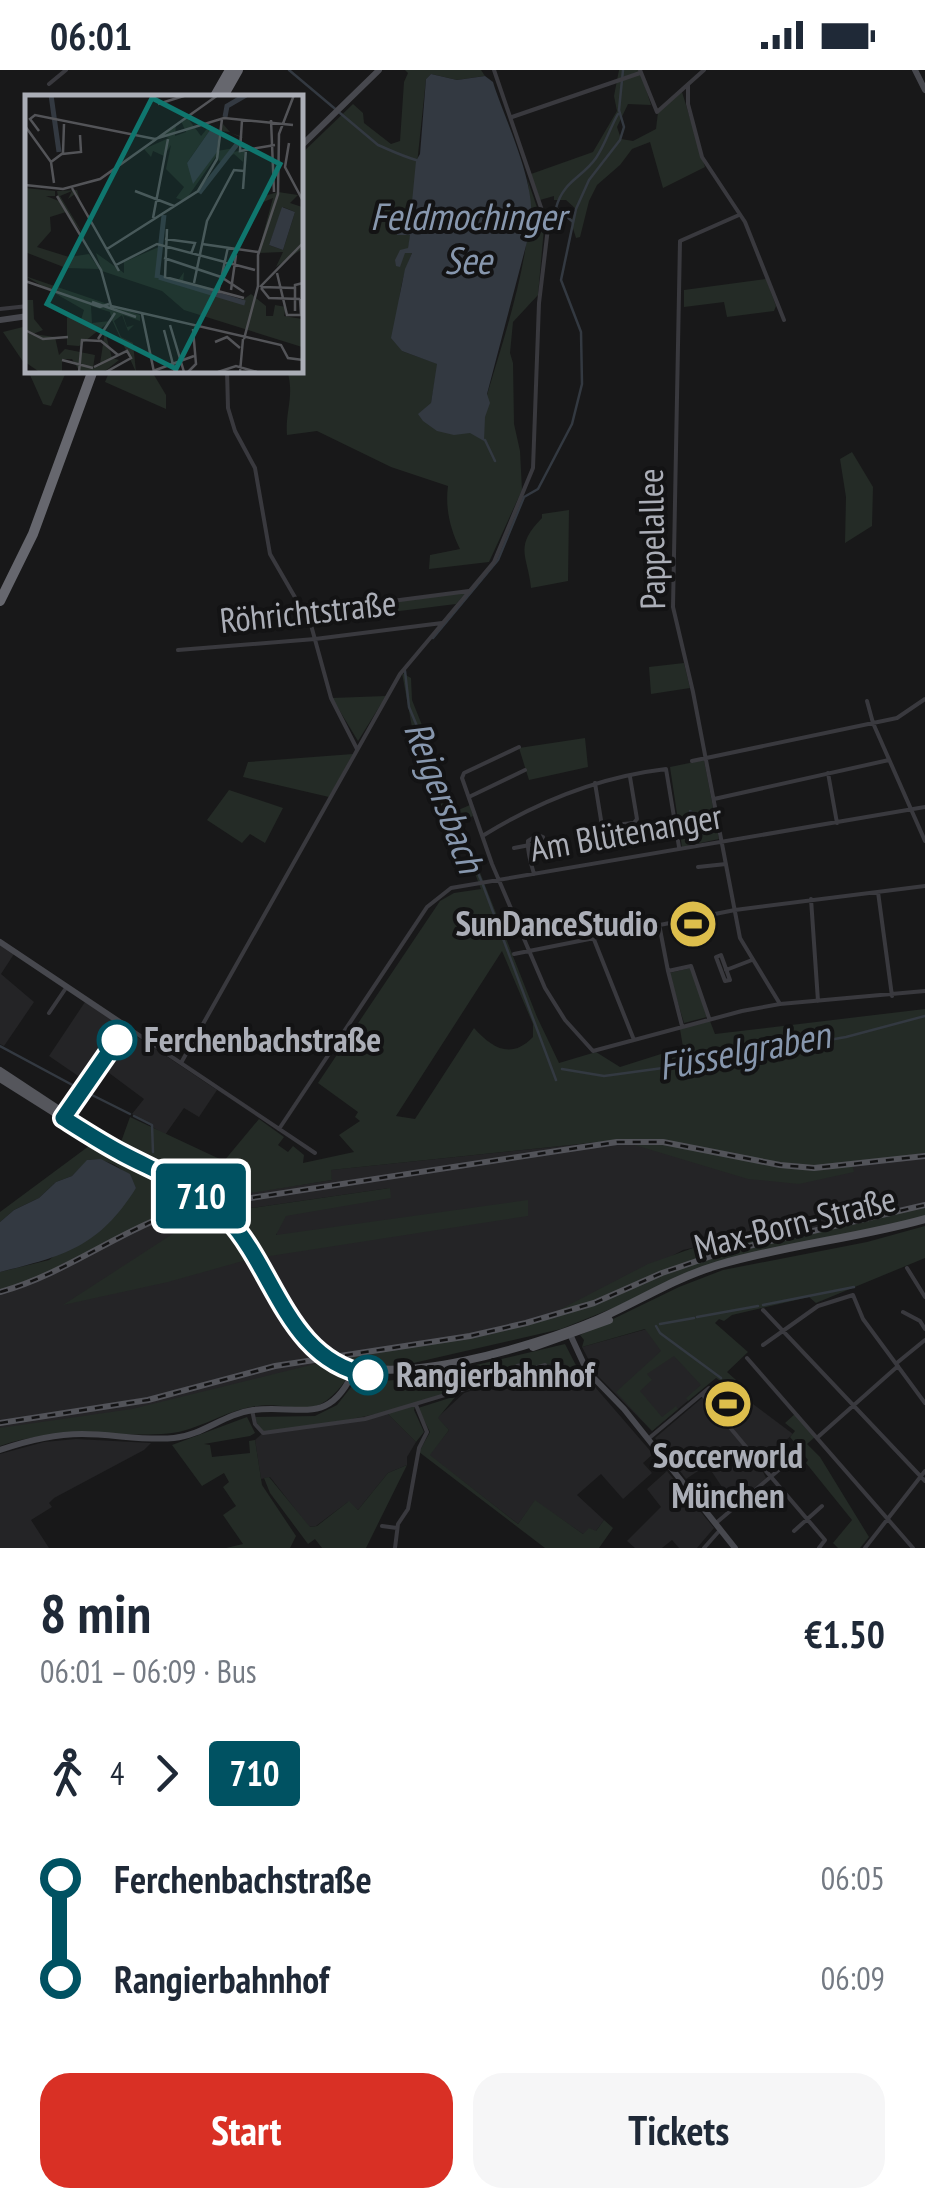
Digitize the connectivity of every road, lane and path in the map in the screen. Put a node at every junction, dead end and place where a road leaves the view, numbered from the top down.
1 (66, 70) edge
2 (230, 70) edge
3 (238, 70) edge
4 (379, 70) edge
5 (494, 70) edge
6 (704, 70) edge
7 (915, 70) edge
8 (640, 72) edge
9 (49, 84) dead end
10 (688, 85) junction
11 (925, 90) edge
12 (216, 95) edge
13 (224, 95) edge
14 (510, 117) junction
15 (302, 145) edge
16 (739, 215) junction
17 (25, 306) edge
18 (0, 309) edge
19 (25, 316) edge
20 (0, 320) edge
21 (784, 320) dead end
22 (88, 372) edge
23 (88, 372) edge
24 (227, 372) edge
25 (0, 587) edge
26 (469, 591) junction
27 (0, 601) edge
28 (370, 604) dead end
29 (442, 623) junction
30 (316, 639) junction
31 (178, 650) dead end
32 (925, 699) edge
33 (867, 701) dead end
34 (873, 723) junction
35 (358, 742) junction
36 (519, 747) dead end
37 (705, 758) junction
38 (889, 760) junction
39 (692, 761) dead end
40 (525, 770) dead end
41 (828, 774) junction
42 (629, 775) junction
43 (595, 783) junction
44 (469, 797) junction
45 (714, 799) junction
46 (925, 806) edge
47 (912, 810) junction
48 (836, 823) junction
49 (484, 835) junction
50 (722, 842) junction
51 (925, 842) edge
52 (514, 848) dead end
53 (680, 849) junction
54 (726, 864) junction
55 (698, 867) dead end
56 (534, 874) junction
57 (498, 880) junction
58 (925, 886) edge
59 (878, 890) junction
60 (810, 898) junction
61 (735, 910) junction
62 (659, 924) junction
63 (593, 936) junction
64 (0, 942) edge
65 (528, 951) junction
66 (514, 954) dead end
67 (752, 960) junction
68 (726, 970) dead end
69 (668, 972) junction
70 (67, 987) junction
71 (925, 992) edge
72 (892, 996) junction
73 (818, 1001) junction
74 (780, 1004) junction
75 (50, 1013) dead end
76 (709, 1018) junction
77 (682, 1026) junction
78 (126, 1027) junction
79 (634, 1040) junction
80 (182, 1062) junction
81 (0, 1074) edge
82 (64, 1116) junction
83 (280, 1129) junction
84 (315, 1154) dead end
85 (925, 1222) edge
86 (907, 1268) dead end
87 (925, 1297) edge
88 (763, 1310) dead end
89 (903, 1312) dead end
90 (925, 1329) edge
91 (782, 1330) junction
92 (570, 1333) junction
93 (925, 1340) edge
94 (763, 1345) dead end
95 (747, 1358) dead end
96 (545, 1365) dead end
97 (897, 1365) junction
98 (355, 1369) junction
99 (709, 1388) dead end
100 (702, 1394) junction
101 (925, 1403) edge
102 (416, 1405) junction
103 (854, 1406) junction
104 (252, 1410) junction
105 (818, 1436) junction
106 (648, 1439) junction
107 (0, 1450) edge
108 (800, 1452) dead end
109 (772, 1476) junction
110 (924, 1476) edge
111 (399, 1488) dead end
112 (410, 1490) junction
113 (822, 1506) dead end
114 (808, 1520) junction
115 (886, 1520) junction
116 (382, 1526) dead end
117 (718, 1527) junction
118 (398, 1528) junction
119 (794, 1531) dead end
120 (395, 1548) edge
121 (704, 1548) edge
122 (735, 1548) edge
123 (819, 1548) edge
124 (865, 1548) edge
125 (913, 1548) edge

1 - 9 street
2 - 12 highway
3 - 13 highway
4 - 15 street
5 - 14 street
6 - 10 street
7 - 11 street
8 - 10 street
8 - 14 street
10 - 16 street
14 - 26 street
16 - 21 street
16 - 37 street, Pappelallee
17 - 18 street
19 - 20 street
22 - 25 highway
23 - 27 highway
24 - 30 street
26 - 28 street
26 - 29 street
29 - 30 street, Röhrichtstraße
29 - 35 street
30 - 31 street, Röhrichtstraße
30 - 35 street
32 - 34 street
33 - 34 street
34 - 37 street
34 - 38 street
35 - 80 street
36 - 44 street
37 - 39 street
37 - 45 street, Pappelallee
38 - 41 street
38 - 47 street
40 - 44 street
41 - 45 street
41 - 48 street
42 - 43 street
42 - 43 street
42 - 53 street
43 - 49 street
44 - 49 street
45 - 50 street, Pappelallee
46 - 47 street, Am Blütenanger
47 - 48 street, Am Blütenanger
47 - 51 street
48 - 50 street, Am Blütenanger
49 - 57 street
50 - 53 street, Am Blütenanger
50 - 54 street, Pappelallee
52 - 56 street
53 - 56 street, Am Blütenanger
54 - 55 street
54 - 61 street, Pappelallee
56 - 57 street, Am Blütenanger
57 - 65 street
57 - 83 street, Am Blütenanger
58 - 59 street
59 - 60 street
59 - 72 street
60 - 61 street
60 - 73 street
61 - 62 street
61 - 67 street, Pappelallee
62 - 63 street
62 - 69 street
63 - 65 street
63 - 79 street
64 - 70 street
65 - 66 street
65 - 79 street
67 - 68 street
67 - 74 street, Pappelallee
69 - 76 street
69 - 77 street
70 - 75 street
70 - 78 street
71 - 72 street
72 - 73 street
73 - 74 street
74 - 76 street
76 - 77 street
77 - 79 street
78 - 80 street
78 - 82 street
80 - 83 street
81 - 82 main road
82 - 98 main road
83 - 84 street
85 - 92 main road, Max-Born-Straße
86 - 87 street
88 - 91 street
89 - 90 street
91 - 94 street
91 - 97 street
91 - 103 street
92 - 98 main road, Max-Born-Straße
92 - 106 street
93 - 97 street
95 - 105 street
96 - 102 street
97 - 101 street
97 - 103 street
98 - 104 street
99 - 100 street
100 - 106 street
100 - 109 street
102 - 104 street
102 - 112 street
103 - 105 street
103 - 110 street
104 - 107 street
105 - 115 street
106 - 117 street
108 - 109 street
109 - 114 street
109 - 117 street
110 - 115 street
111 - 112 street
112 - 118 street
113 - 114 street
114 - 119 street
114 - 123 street
115 - 124 street
115 - 125 street
116 - 118 street
117 - 121 street
117 - 122 street
118 - 120 street

